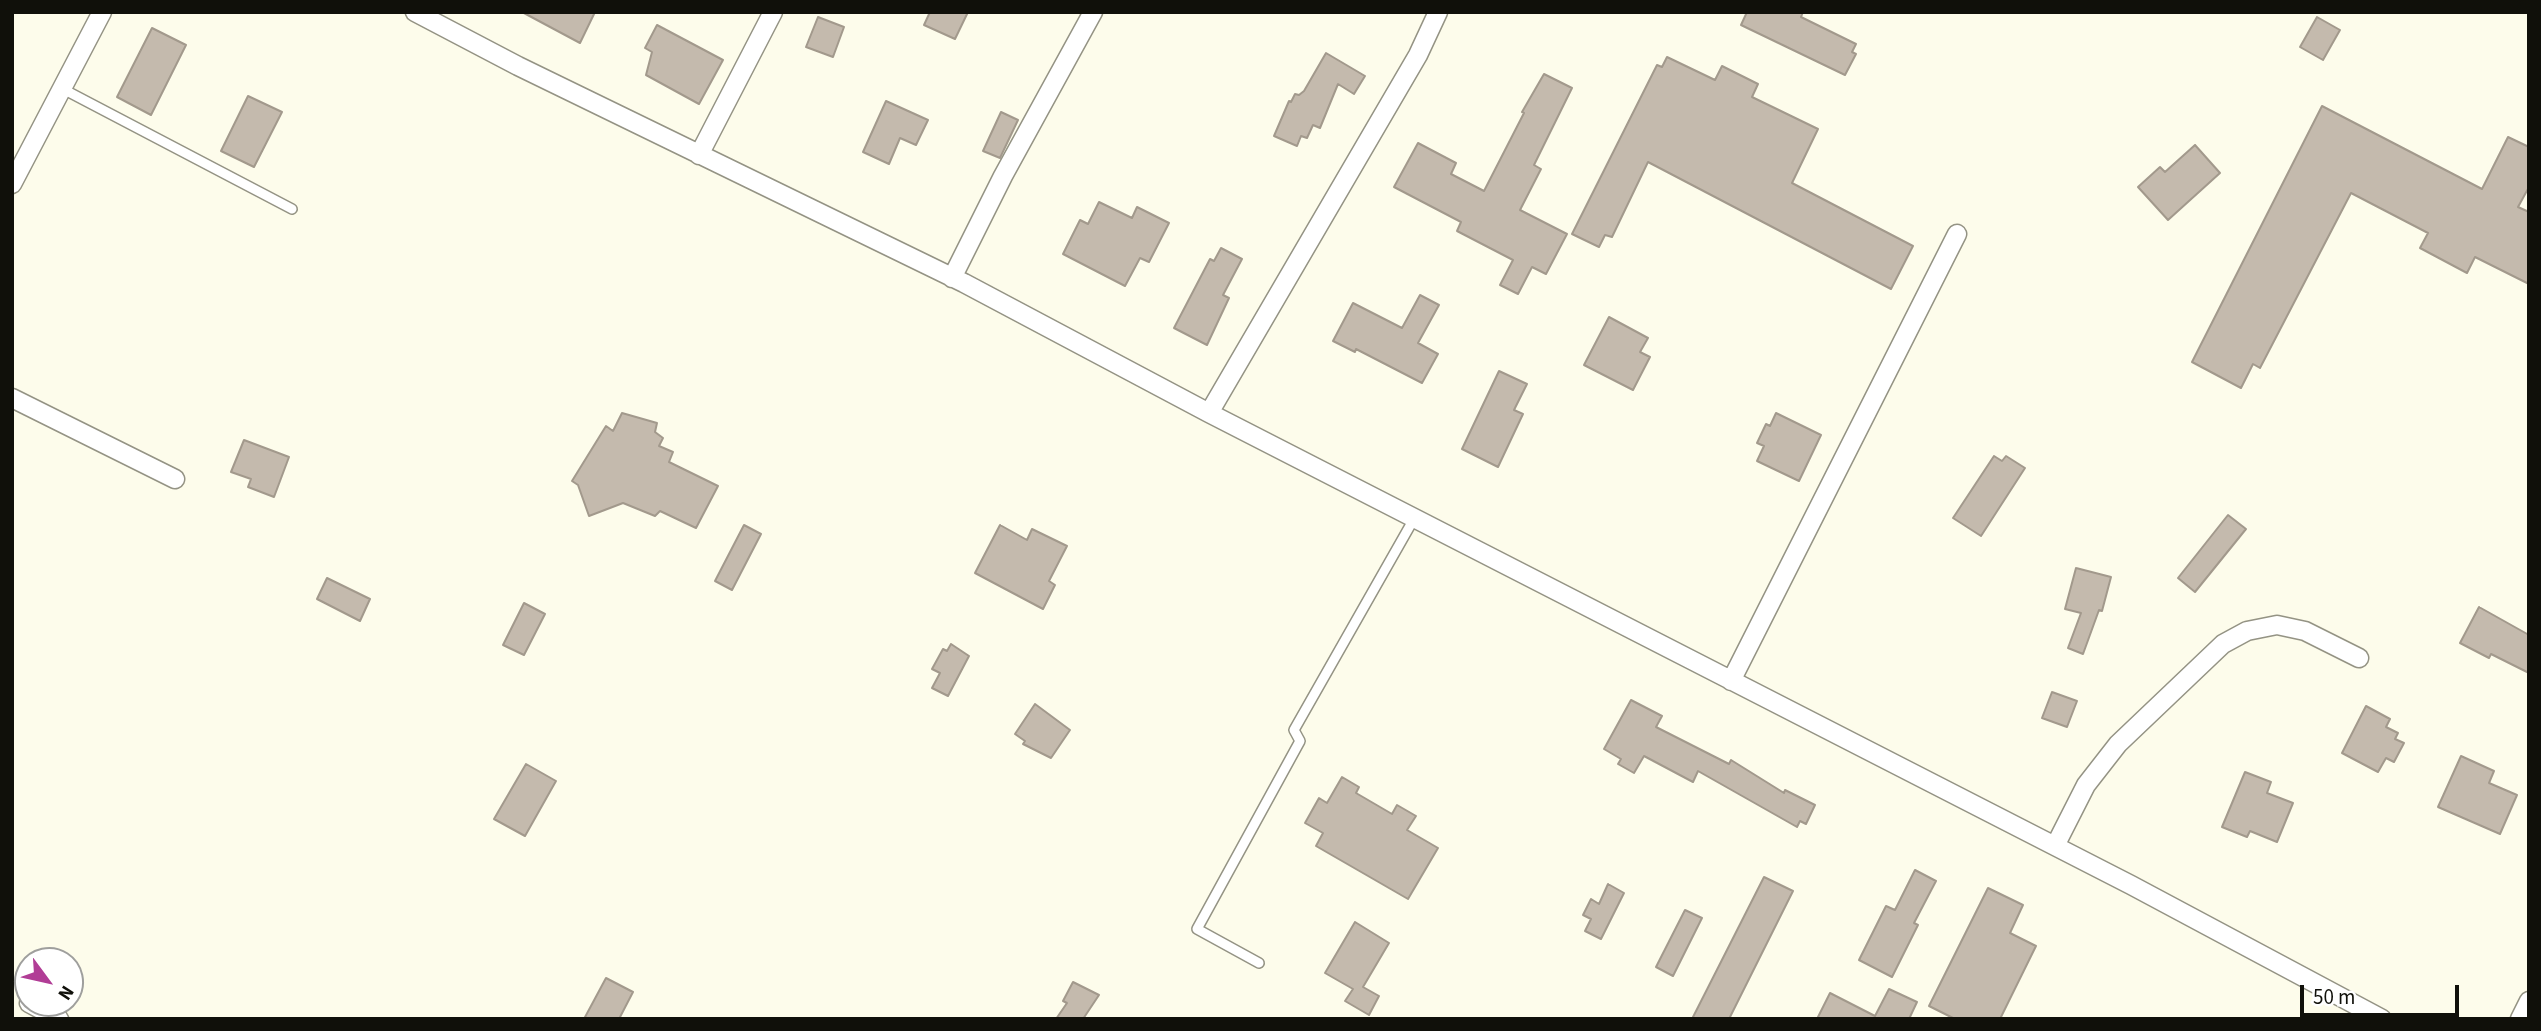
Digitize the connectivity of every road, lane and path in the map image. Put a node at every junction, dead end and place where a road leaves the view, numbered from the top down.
1 (102, 12) edge
2 (415, 12) edge
3 (774, 12) edge
4 (1093, 12) edge
5 (1438, 12) edge
6 (61, 88) junction
7 (699, 155) junction
8 (12, 184) edge
9 (292, 209) dead end
10 (1956, 234) dead end
11 (953, 278) junction
12 (12, 398) edge
13 (1209, 413) junction
14 (175, 479) dead end
15 (1415, 517) junction
16 (2359, 657) dead end
17 (1731, 681) junction
18 (2055, 846) junction
19 (1259, 963) dead end
20 (2529, 1001) edge
21 (2382, 1019) edge
22 (2520, 1019) edge

1 - 6 street
2 - 7 street
3 - 7 street
4 - 11 street
5 - 13 street
6 - 8 street
6 - 9 lane
7 - 11 street
10 - 17 street
11 - 13 street
12 - 14 street
13 - 15 street
15 - 17 street
15 - 19 lane
16 - 18 street
17 - 18 street
18 - 21 street
20 - 22 street

